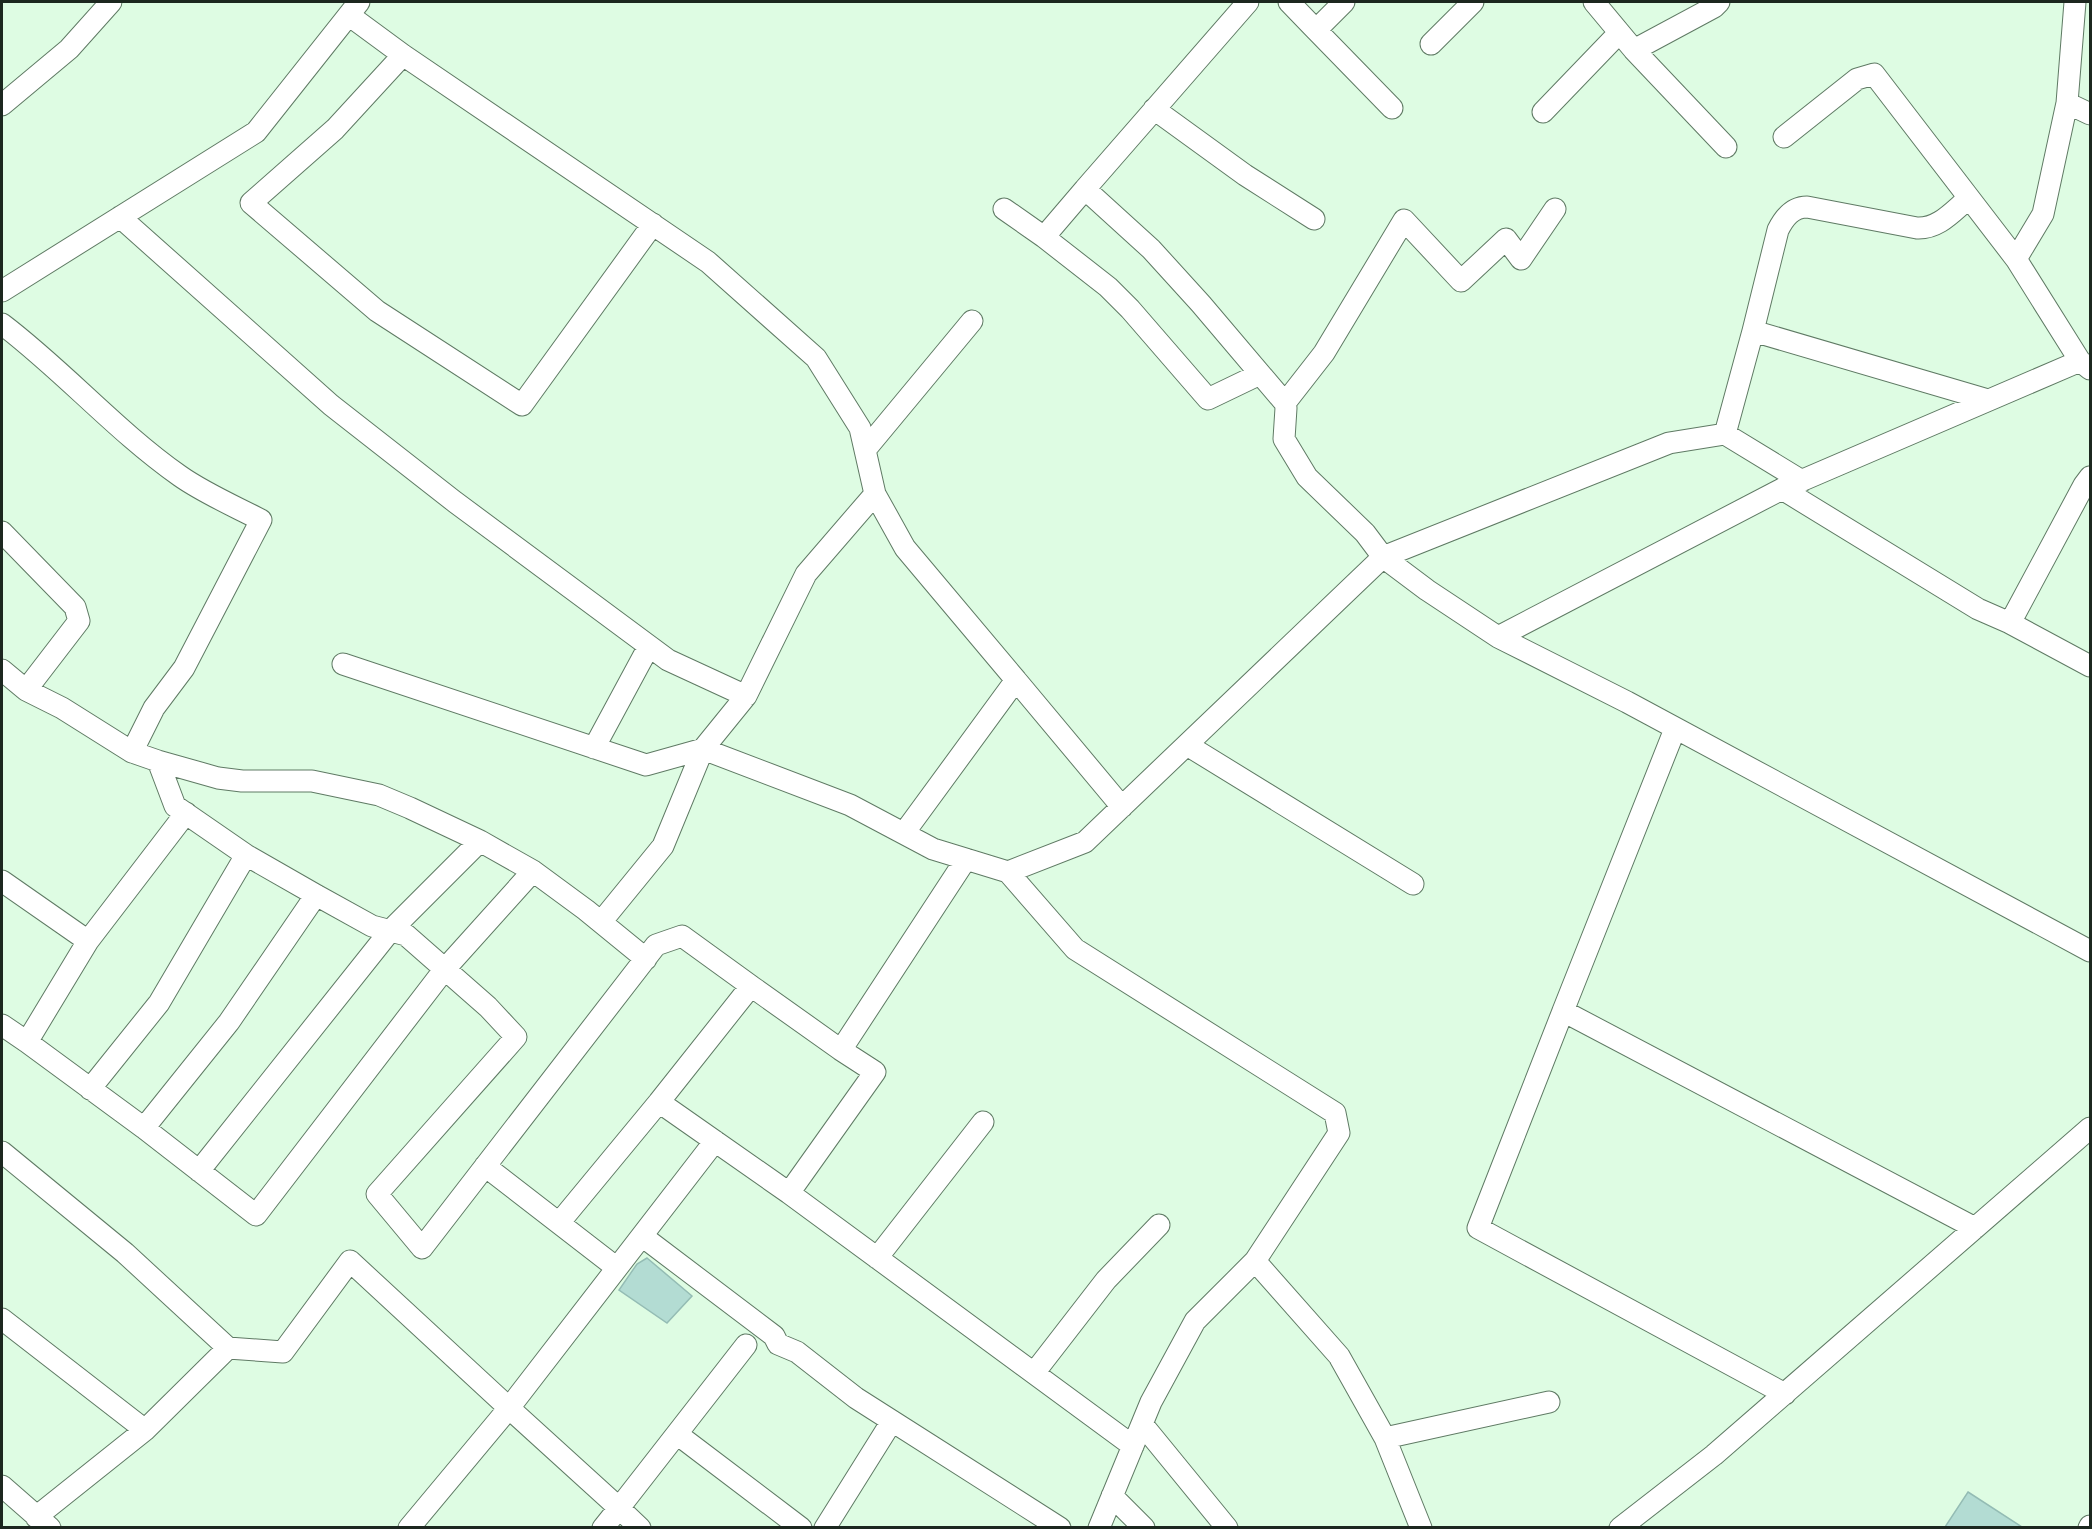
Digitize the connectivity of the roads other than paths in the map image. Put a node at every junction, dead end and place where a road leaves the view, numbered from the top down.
1 (111, 2) edge
2 (1248, 2) edge
3 (1289, 2) edge
4 (1344, 2) edge
5 (1473, 2) edge
6 (1594, 2) edge
7 (1719, 2) edge
8 (2075, 2) edge
9 (355, 9) edge
10 (1316, 30) junction
11 (1619, 33) junction
12 (1431, 44) dead end
13 (1634, 50) junction
14 (403, 55) junction
15 (2067, 103) junction
16 (2, 105) edge
17 (1392, 108) dead end
18 (1154, 109) junction
19 (1543, 112) dead end
20 (2091, 114) edge
21 (1784, 137) dead end
22 (1726, 147) dead end
23 (1085, 189) junction
24 (1969, 198) junction
25 (1004, 209) dead end
26 (1555, 209) dead end
27 (120, 217) junction
28 (1314, 219) dead end
29 (652, 224) junction
30 (1044, 237) junction
31 (2016, 259) junction
32 (2, 291) edge
33 (972, 321) dead end
34 (2, 324) edge
35 (1753, 331) junction
36 (2085, 365) edge
37 (1260, 374) junction
38 (1988, 400) junction
39 (1285, 403) junction
40 (1725, 434) junction
41 (865, 450) junction
42 (2091, 477) edge
43 (1802, 481) junction
44 (1782, 489) junction
45 (875, 494) junction
46 (2, 532) edge
47 (1383, 557) junction
48 (2010, 623) junction
49 (1498, 637) junction
50 (649, 646) junction
51 (343, 664) dead end
52 (2091, 666) edge
53 (3, 677) edge
54 (1016, 680) junction
55 (26, 690) junction
56 (746, 696) junction
57 (1675, 729) junction
58 (1187, 745) junction
59 (594, 748) junction
60 (703, 750) junction
61 (132, 752) junction
62 (158, 761) junction
63 (1122, 807) junction
64 (186, 813) junction
65 (904, 833) junction
66 (480, 841) junction
67 (246, 855) junction
68 (966, 859) junction
69 (533, 871) junction
70 (1008, 872) junction
71 (2, 881) edge
72 (1413, 884) dead end
73 (316, 895) junction
74 (601, 922) junction
75 (390, 931) junction
76 (88, 941) junction
77 (2091, 951) edge
78 (646, 959) junction
79 (444, 970) junction
80 (751, 986) junction
81 (1563, 1011) junction
82 (2, 1025) edge
83 (27, 1042) junction
84 (841, 1050) junction
85 (90, 1089) junction
86 (659, 1102) junction
87 (983, 1122) dead end
88 (144, 1128) junction
89 (2091, 1128) edge
90 (715, 1141) junction
91 (2, 1152) edge
92 (485, 1166) junction
93 (199, 1171) junction
94 (789, 1193) junction
95 (560, 1223) junction
96 (1158, 1225) dead end
97 (1975, 1228) junction
98 (642, 1236) junction
99 (877, 1258) junction
100 (1255, 1261) junction
101 (617, 1268) junction
102 (2, 1319) edge
103 (746, 1345) dead end
104 (228, 1348) junction
105 (1034, 1373) junction
106 (1785, 1394) junction
107 (1549, 1402) dead end
108 (509, 1408) junction
109 (892, 1421) junction
110 (1142, 1424) junction
111 (145, 1430) junction
112 (676, 1434) junction
113 (1384, 1438) junction
114 (1133, 1446) junction
115 (2, 1486) edge
116 (1112, 1496) junction
117 (619, 1508) junction
118 (43, 1522) edge
119 (1631, 1524) edge
120 (409, 1527) edge
121 (603, 1527) edge
122 (640, 1527) edge
123 (801, 1527) edge
124 (825, 1527) edge
125 (1060, 1527) edge
126 (1099, 1527) edge
127 (1144, 1527) edge
128 (1227, 1527) edge
129 (1421, 1527) edge

1 - 16 street
2 - 18 street
3 - 10 street
4 - 10 street
5 - 12 street
6 - 11 street
7 - 13 street
8 - 15 street
9 - 14 street
9 - 27 street
10 - 17 street
11 - 13 street
11 - 19 street
13 - 22 street
14 - 29 street
14 - 29 street
15 - 20 street
15 - 31 street
18 - 23 street
18 - 28 street
21 - 24 street
23 - 30 street
23 - 37 street
24 - 31 street
24 - 35 street
25 - 30 street
26 - 39 street
27 - 32 street
27 - 50 street
29 - 41 street
30 - 37 street
31 - 36 street
33 - 41 street
34 - 61 street
35 - 38 street
35 - 40 street
36 - 38 street
37 - 39 street
38 - 43 street
39 - 47 street
40 - 43 street
40 - 47 street
41 - 45 street
42 - 48 street
43 - 44 street
44 - 48 street
44 - 49 street
45 - 54 street
45 - 56 street
46 - 55 street
47 - 49 street
47 - 58 street
48 - 52 street
49 - 57 street
50 - 56 street
50 - 59 street
51 - 59 street
53 - 55 street
54 - 63 street
54 - 65 street
55 - 61 street
56 - 60 street
57 - 77 street
57 - 81 street
58 - 63 street
58 - 72 street
59 - 60 street
60 - 65 street
60 - 74 street
61 - 62 street
62 - 64 street
62 - 66 street
63 - 70 street
64 - 67 street
64 - 76 street
65 - 68 street
66 - 69 street
66 - 75 street
67 - 73 street
67 - 85 street
68 - 70 street
68 - 84 street
69 - 74 street
69 - 79 street
70 - 100 street
71 - 76 street
73 - 75 street
73 - 88 street
74 - 78 street
75 - 79 street
75 - 93 street
76 - 83 street
78 - 80 street
78 - 92 street
79 - 92 street
79 - 93 street
80 - 84 street
80 - 86 street
81 - 97 street
81 - 106 street
82 - 83 street
83 - 85 street
84 - 94 street
85 - 88 street
86 - 90 street
86 - 95 street
87 - 99 street
88 - 93 street
89 - 97 street
90 - 94 street
90 - 98 street
91 - 104 street
92 - 95 street
94 - 99 street
95 - 101 street
96 - 105 street
97 - 106 street
98 - 101 street
98 - 109 street
99 - 105 street
100 - 110 street
100 - 113 street
101 - 108 street
102 - 111 street
103 - 112 street
104 - 108 street
104 - 111 street
105 - 114 street
106 - 119 street
107 - 113 street
108 - 117 street
108 - 120 street
109 - 124 street
109 - 125 street
110 - 114 street
110 - 128 street
111 - 118 street
112 - 117 street
112 - 123 street
113 - 129 street
114 - 116 street
115 - 118 street
116 - 126 street
116 - 127 street
117 - 121 street
117 - 122 street

